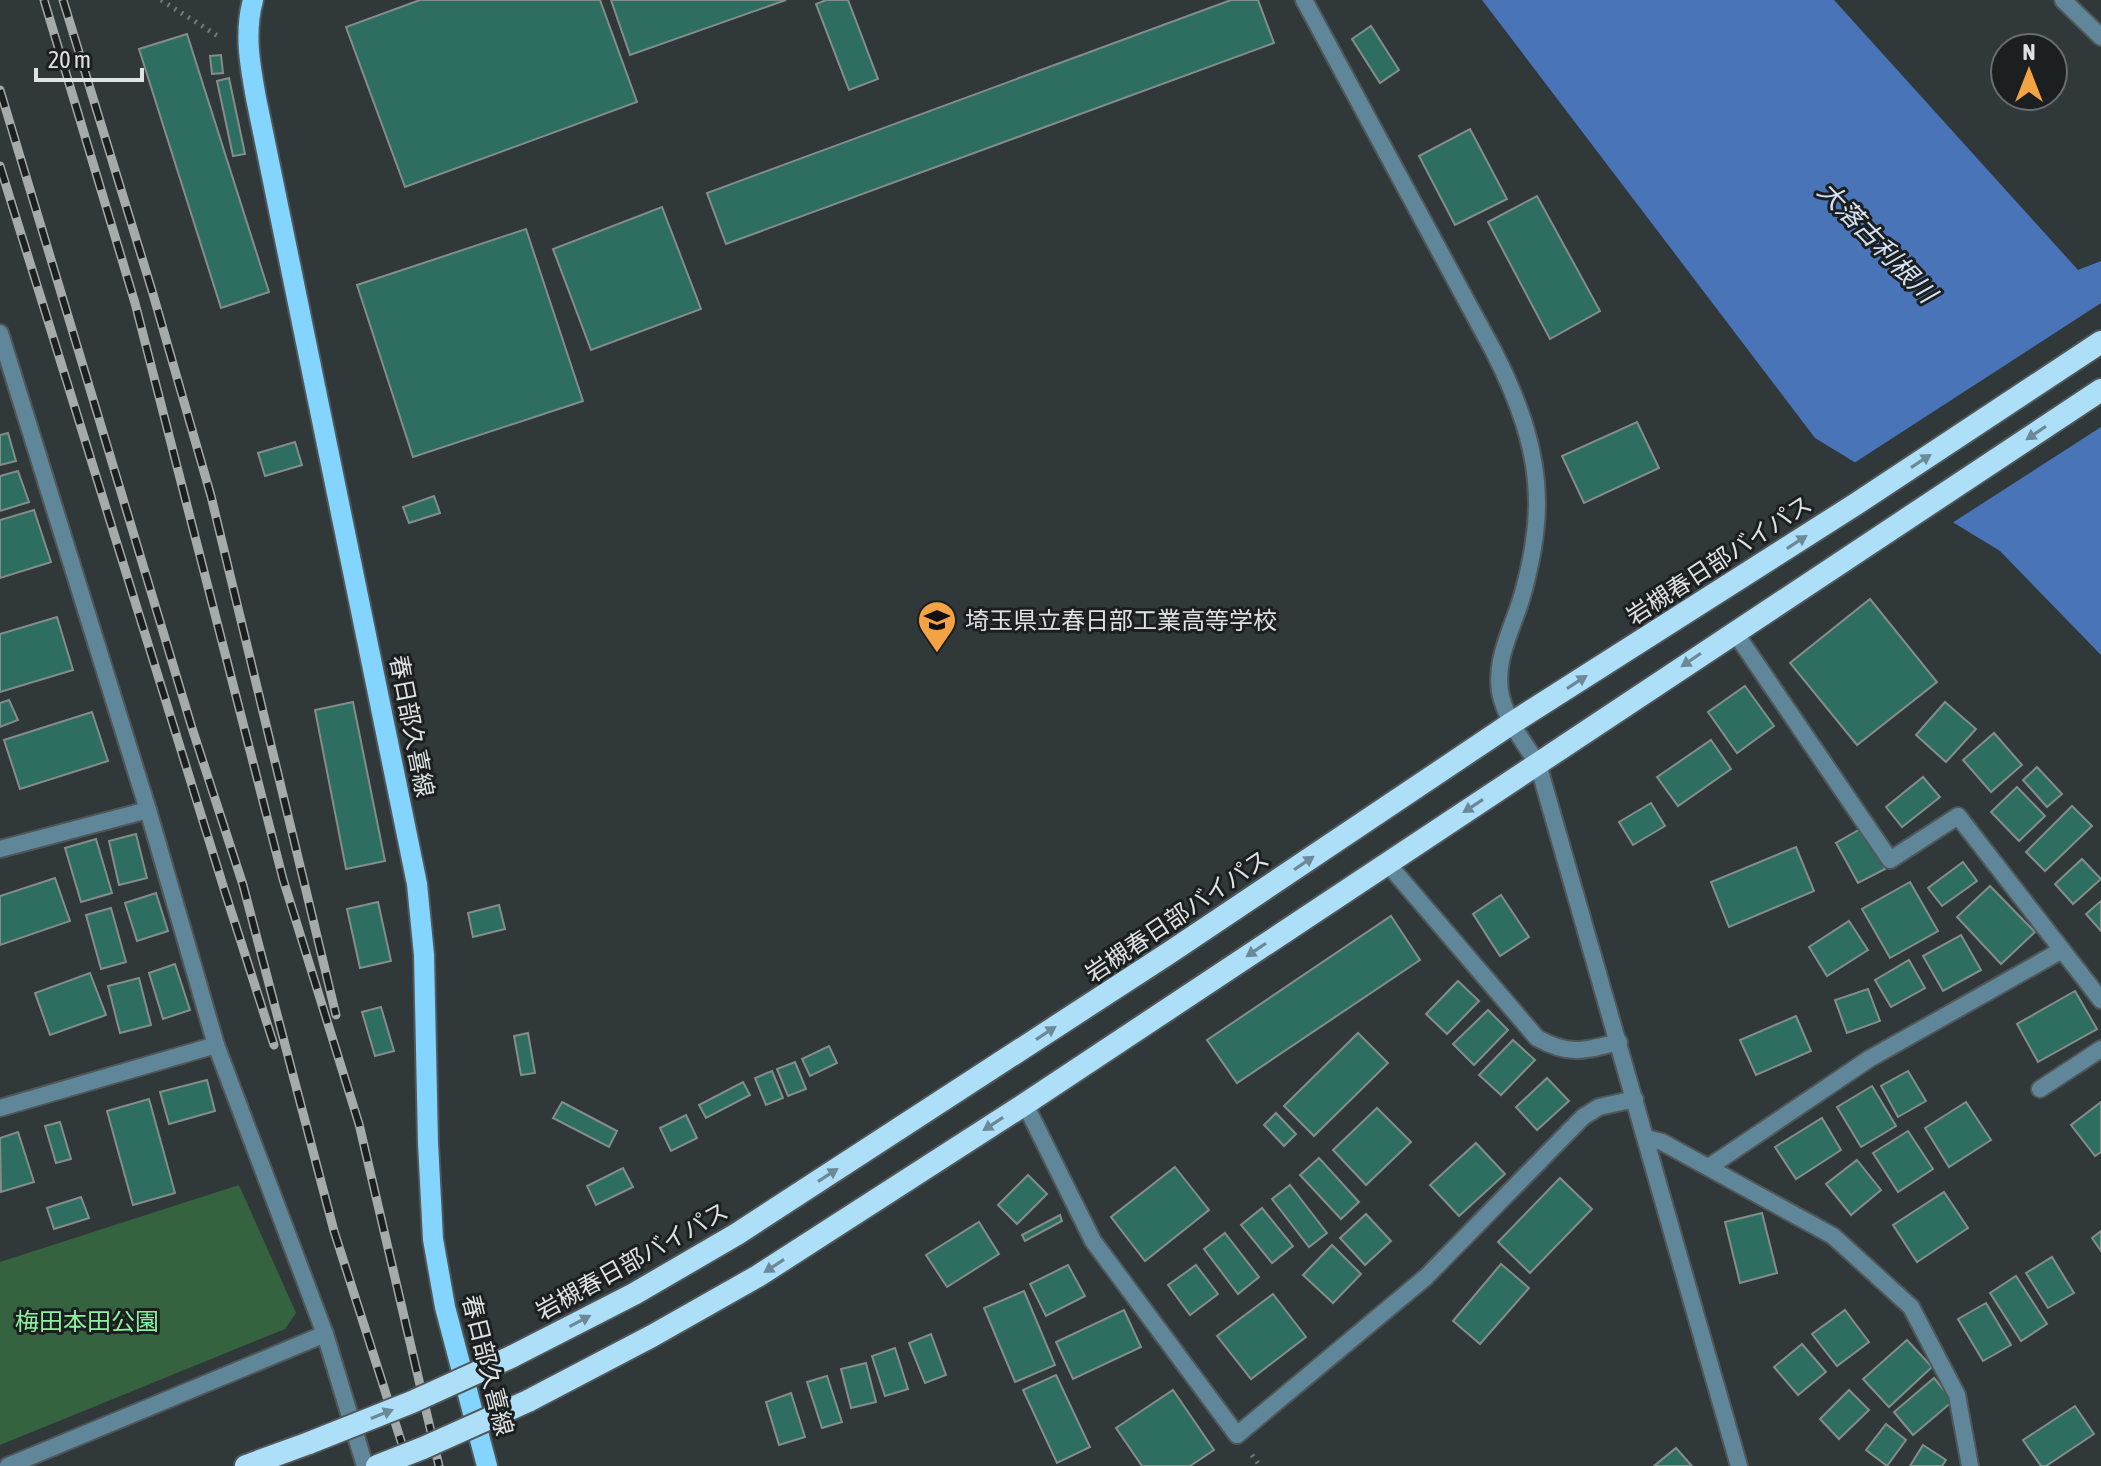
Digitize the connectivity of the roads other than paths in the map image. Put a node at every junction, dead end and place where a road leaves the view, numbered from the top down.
1 (253, 0) edge
2 (1304, 0) edge
3 (2063, 0) edge
4 (2101, 37) edge
5 (0, 333) edge
6 (2101, 342) edge
7 (2101, 390) edge
8 (1734, 631) junction
9 (1512, 723) junction
10 (1538, 764) junction
11 (148, 810) junction
12 (0, 849) edge
13 (1387, 863) junction
14 (2062, 950) junction
15 (2101, 1000) edge
16 (1619, 1042) junction
17 (216, 1045) junction
18 (2101, 1049) edge
19 (2040, 1089) dead end
20 (1635, 1099) junction
21 (1025, 1104) junction
22 (0, 1108) edge
23 (1646, 1138) junction
24 (1709, 1167) junction
25 (325, 1334) junction
26 (8, 1466) edge
27 (246, 1466) edge
28 (365, 1466) edge
29 (377, 1466) edge
30 (487, 1466) edge
31 (1739, 1466) edge
32 (1970, 1466) edge

1 - 30 main road, 春日部久喜線
2 - 9 street
3 - 4 street
5 - 11 street
9 -> 6 highway, 岩槻春日部バイパス
7 -> 8 highway
8 -> 10 highway
8 - 14 street
9 - 10 street
27 -> 9 highway, 岩槻春日部バイパス, bridge
10 -> 13 highway
10 - 16 street
11 - 12 street
11 - 17 street
13 - 16 street
13 -> 21 highway
14 - 15 street
14 - 24 street
16 - 20 street
17 - 22 street
17 - 25 street
18 - 19 street
20 - 21 street
20 - 23 street
21 -> 29 highway, bridge
23 - 24 street
23 - 31 street
24 - 32 street
25 - 26 street
25 - 28 street

